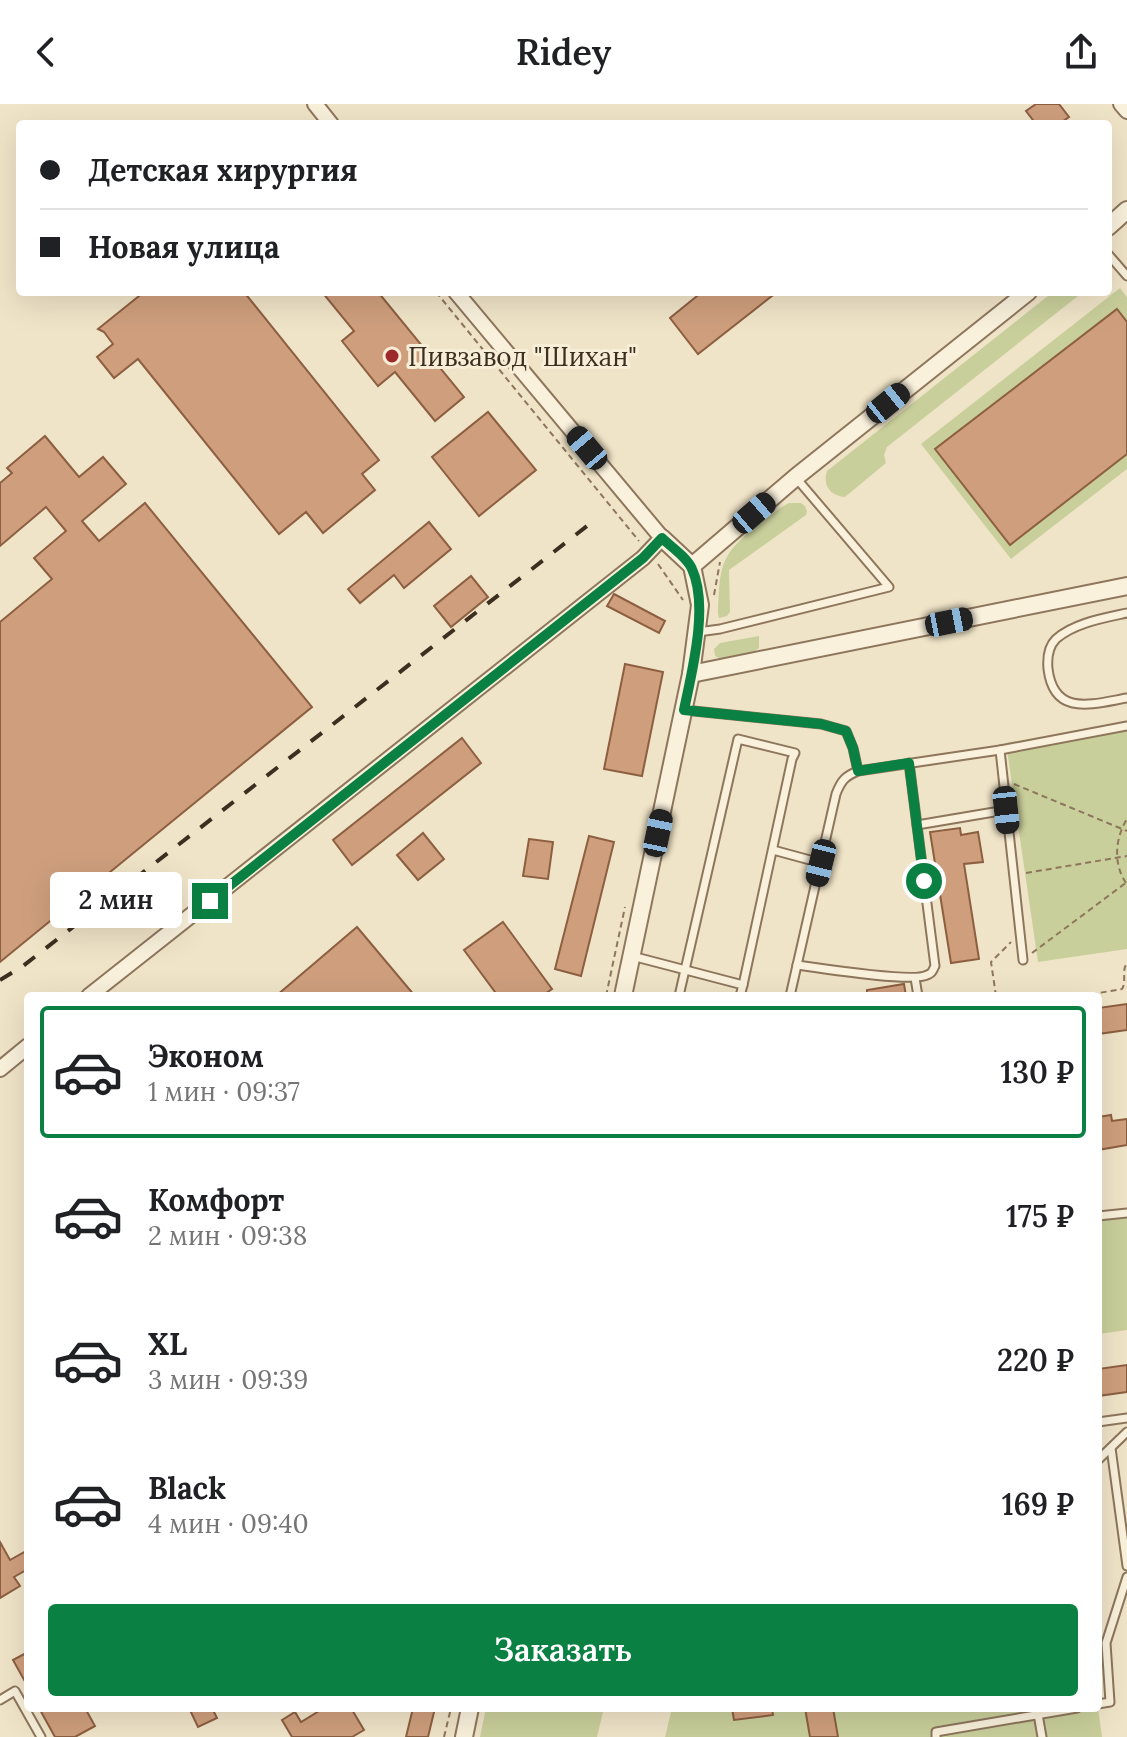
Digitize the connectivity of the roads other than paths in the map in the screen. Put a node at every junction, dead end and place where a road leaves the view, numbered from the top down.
1 (315, 104) edge
2 (1121, 104) edge
3 (1127, 111) edge
4 (328, 120) edge
5 (1127, 210) edge
6 (1112, 223) edge
7 (1112, 259) edge
8 (1127, 276) edge
9 (459, 296) edge
10 (1023, 296) edge
11 (796, 477) junction
12 (662, 538) junction
13 (692, 566) junction
14 (1127, 586) edge
15 (1127, 613) edge
16 (698, 632) junction
17 (691, 674) junction
18 (1127, 698) edge
19 (684, 710) junction
20 (1127, 726) edge
21 (1000, 750) junction
22 (909, 763) junction
23 (858, 771) junction
24 (1006, 810) junction
25 (917, 825) junction
26 (773, 850) junction
27 (821, 863) junction
28 (632, 956) junction
29 (1023, 960) road end
30 (797, 965) junction
31 (685, 969) junction
32 (915, 978) junction
33 (743, 985) junction
34 (94, 992) edge
35 (624, 992) edge
36 (680, 992) edge
37 (741, 992) edge
38 (791, 992) edge
39 (917, 992) edge
40 (24, 1049) edge
41 (0, 1069) edge
42 (1127, 1213) edge
43 (1102, 1216) edge
44 (1127, 1418) edge
45 (1102, 1421) edge
46 (1127, 1432) edge
47 (1111, 1448) junction
48 (1102, 1456) edge
49 (1125, 1534) edge
50 (1127, 1566) edge
51 (1127, 1577) edge
52 (0, 1700) edge
53 (1102, 1703) edge
54 (24, 1707) edge
55 (27, 1712) edge
56 (469, 1712) edge
57 (1051, 1712) edge
58 (1038, 1714) junction
59 (41, 1737) edge
60 (464, 1737) edge
61 (936, 1737) edge
62 (1042, 1737) edge

1 - 4 street
2 - 3 street
5 - 6 street
7 - 8 lane
9 - 12 street
10 - 11 street
11 - 13 street
11 - 16 lane
12 - 13 street
12 - 34 street
13 - 16 street
14 - 17 street
15 - 18 lane
16 - 17 street
17 - 19 street
19 - 23 lane
19 - 28 street
20 - 21 lane
21 - 22 lane
21 - 24 lane
22 - 23 lane
22 - 25 lane
23 - 27 lane
24 - 25 lane
24 - 29 lane
25 - 32 lane
26 - 27 lane
26 - 31 lane
26 - 33 lane
27 - 30 lane
28 - 31 lane
28 - 35 street
30 - 32 lane
30 - 38 lane
31 - 33 lane
31 - 36 lane
32 - 39 lane
33 - 37 lane
40 - 41 street
42 - 43 lane
44 - 45 lane
46 - 47 lane
47 - 48 lane
47 - 49 lane
49 - 50 lane
51 - 53 lane
52 - 54 lane
55 - 59 lane
56 - 60 street
57 - 58 lane
58 - 61 lane
58 - 62 lane

